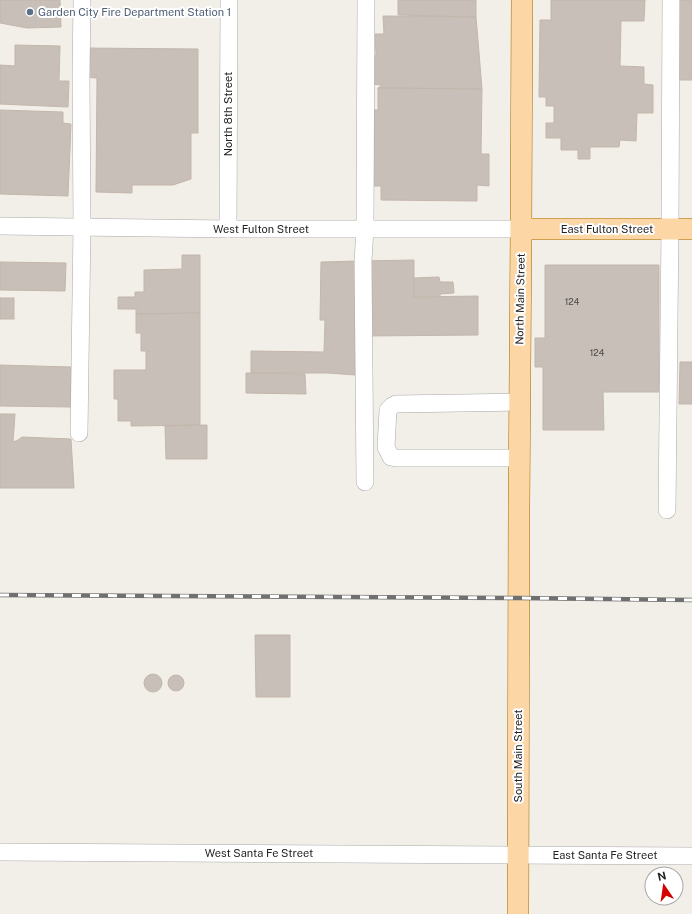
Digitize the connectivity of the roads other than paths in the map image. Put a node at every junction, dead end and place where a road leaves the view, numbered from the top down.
1 (82, 0) edge
2 (229, 0) edge
3 (366, 0) edge
4 (522, 0) edge
5 (671, 0) edge
6 (0, 226) edge
7 (82, 227) junction
8 (228, 229) junction
9 (365, 229) junction
10 (521, 229) junction
11 (670, 229) junction
12 (692, 229) edge
13 (519, 402) junction
14 (79, 433) dead end
15 (519, 458) junction
16 (365, 482) dead end
17 (667, 510) dead end
18 (519, 598) joint
19 (0, 852) edge
20 (518, 854) junction
21 (692, 856) edge
22 (518, 914) edge

1 - 7 street
2 - 8 street, North 8th Street
3 - 9 street
4 - 10 main road, North Main Street
5 - 11 street
6 - 7 street, West Fulton Street
7 - 8 street, West Fulton Street
7 - 14 street
8 - 9 street, West Fulton Street
9 - 10 street, West Fulton Street
9 - 16 street
10 - 11 main road, East Fulton Street
10 - 13 main road, North Main Street
11 - 12 main road, East Fulton Street
11 - 17 street
13 - 15 main road, North Main Street
13 - 15 street
15 - 18 main road, North Main Street
18 - 20 main road, South Main Street
19 - 20 street, West Santa Fe Street
20 - 21 street, East Santa Fe Street
20 - 22 main road, South Main Street

